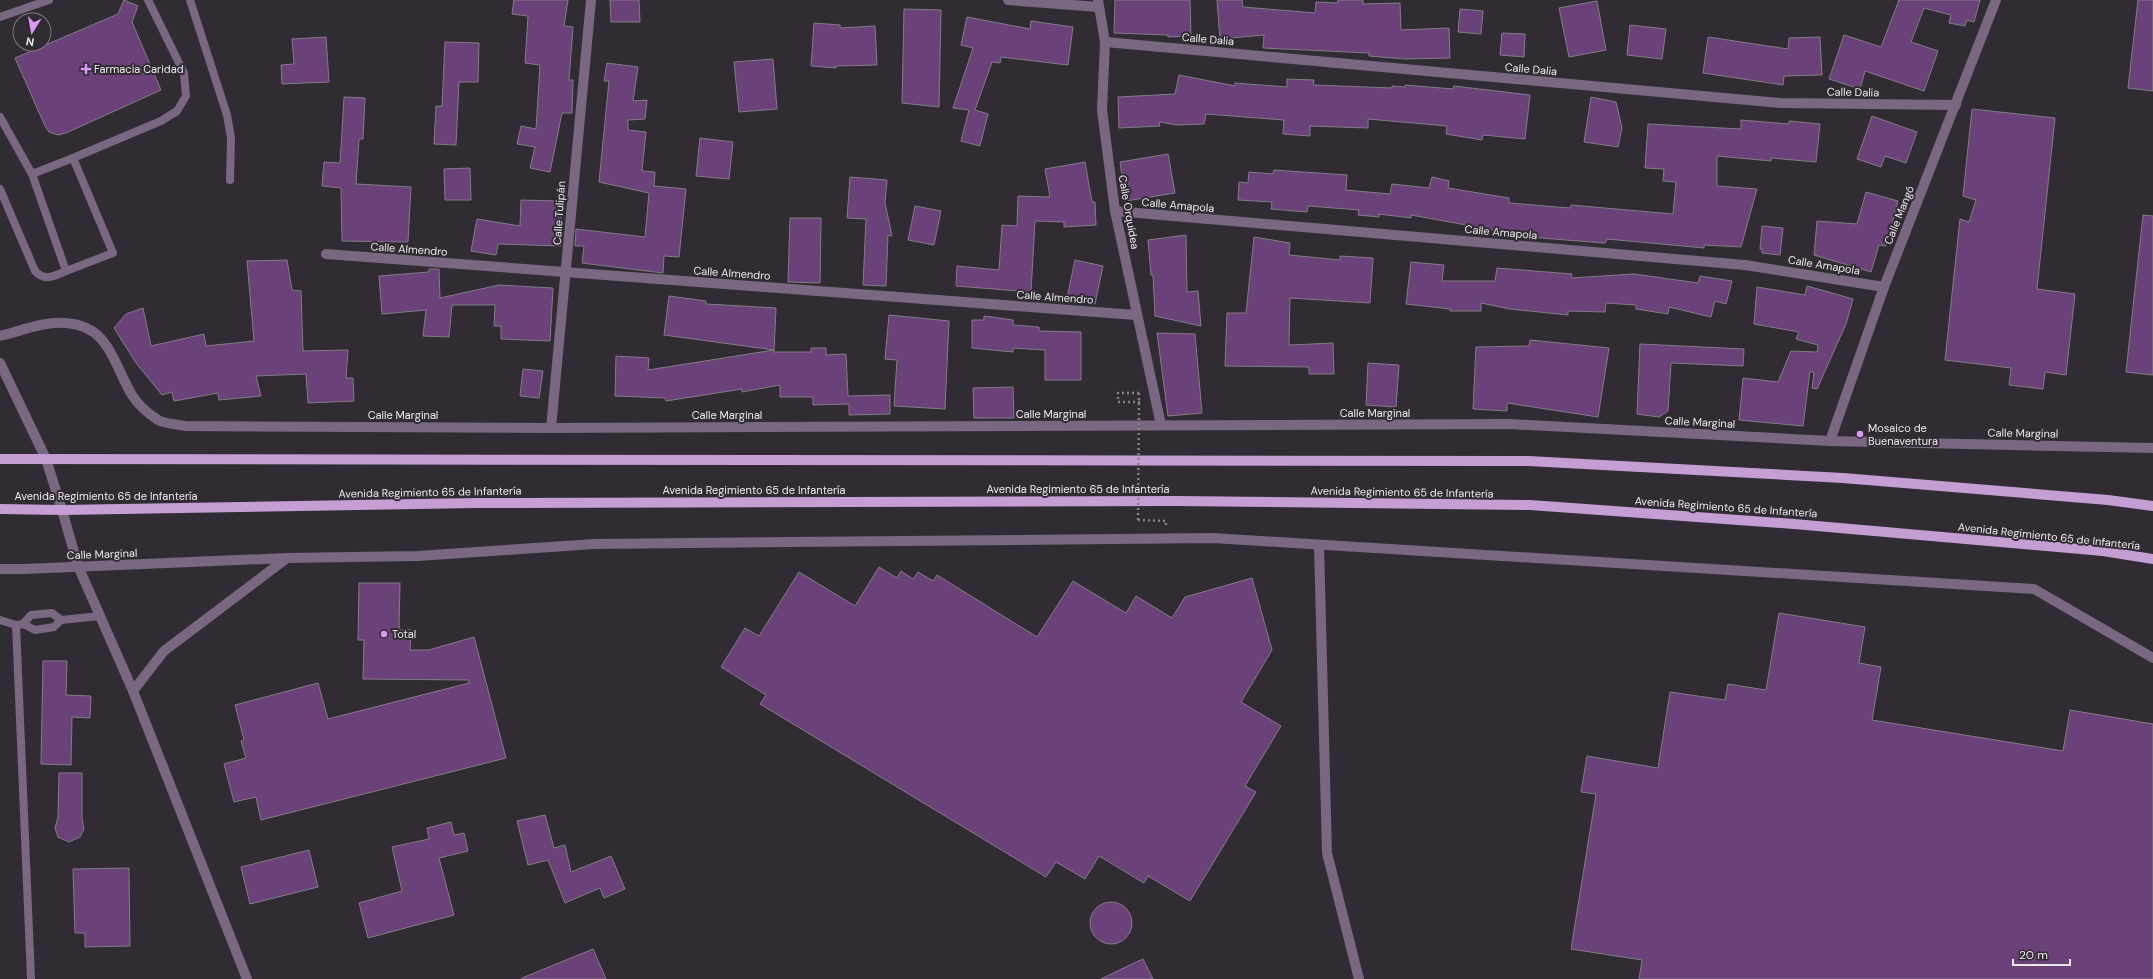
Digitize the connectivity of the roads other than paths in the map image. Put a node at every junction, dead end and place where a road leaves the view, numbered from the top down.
1 (49, 0) edge
2 (148, 0) edge
3 (190, 0) edge
4 (591, 0) edge
5 (1008, 0) edge
6 (1996, 0) edge
7 (1098, 4) edge
8 (0, 17) edge
9 (1105, 42) junction
10 (1956, 105) junction
11 (0, 117) edge
12 (74, 158) junction
13 (32, 174) junction
14 (230, 180) dead end
15 (0, 189) edge
16 (1115, 211) junction
17 (326, 254) dead end
18 (66, 271) junction
19 (566, 273) junction
20 (1884, 287) junction
21 (1136, 315) junction
22 (0, 336) edge
23 (0, 363) edge
24 (1160, 425) junction
25 (551, 428) junction
26 (1830, 441) junction
27 (2153, 448) edge
28 (0, 459) edge
29 (46, 459) junction
30 (2153, 506) edge
31 (0, 509) edge
32 (62, 510) junction
33 (1319, 545) junction
34 (287, 558) junction
35 (2153, 559) edge
36 (78, 566) junction
37 (0, 569) edge
38 (100, 616) junction
39 (0, 620) edge
40 (61, 620) junction
41 (19, 625) junction
42 (2153, 658) edge
43 (133, 691) junction
44 (31, 979) edge
45 (247, 979) edge
46 (1359, 979) edge

1 - 8 lane
2 - 12 lane
3 - 14 lane
4 - 19 street, Calle Tulipán
5 - 7 street
6 - 10 street, Calle Mangó
7 - 9 street, Calle Orquídea
9 - 10 street, Calle Dalia
9 - 16 street, Calle Orquídea
10 - 20 street, Calle Mangó
11 - 13 lane
12 - 13 lane
12 - 18 lane
13 - 18 lane
15 - 18 lane
16 - 20 street, Calle Amapola
16 - 21 street, Calle Orquídea
17 - 19 street, Calle Almendro
19 - 21 street, Calle Almendro
19 - 25 street, Calle Tulipán
20 - 26 street, Calle Mangó
21 - 24 street, Calle Orquídea
22 - 25 street, Calle Marginal
23 - 29 street
24 - 25 street, Calle Marginal
24 - 26 street, Calle Marginal
26 - 27 street, Calle Marginal
28 - 29 main road
29 - 30 main road
29 - 32 street
31 - 32 main road, Avenida Regimiento 65 de Infantería
32 - 35 main road, Avenida Regimiento 65 de Infantería
32 - 36 street
33 - 34 street, Calle Marginal
33 - 42 street, Calle Marginal
33 - 46 street
34 - 36 street, Calle Marginal
34 - 43 street
36 - 37 street, Calle Marginal
36 - 38 street
38 - 40 lane
38 - 43 street
39 - 41 lane
40 - 41 lane
40 - 41 lane
41 - 44 lane
43 - 45 street

